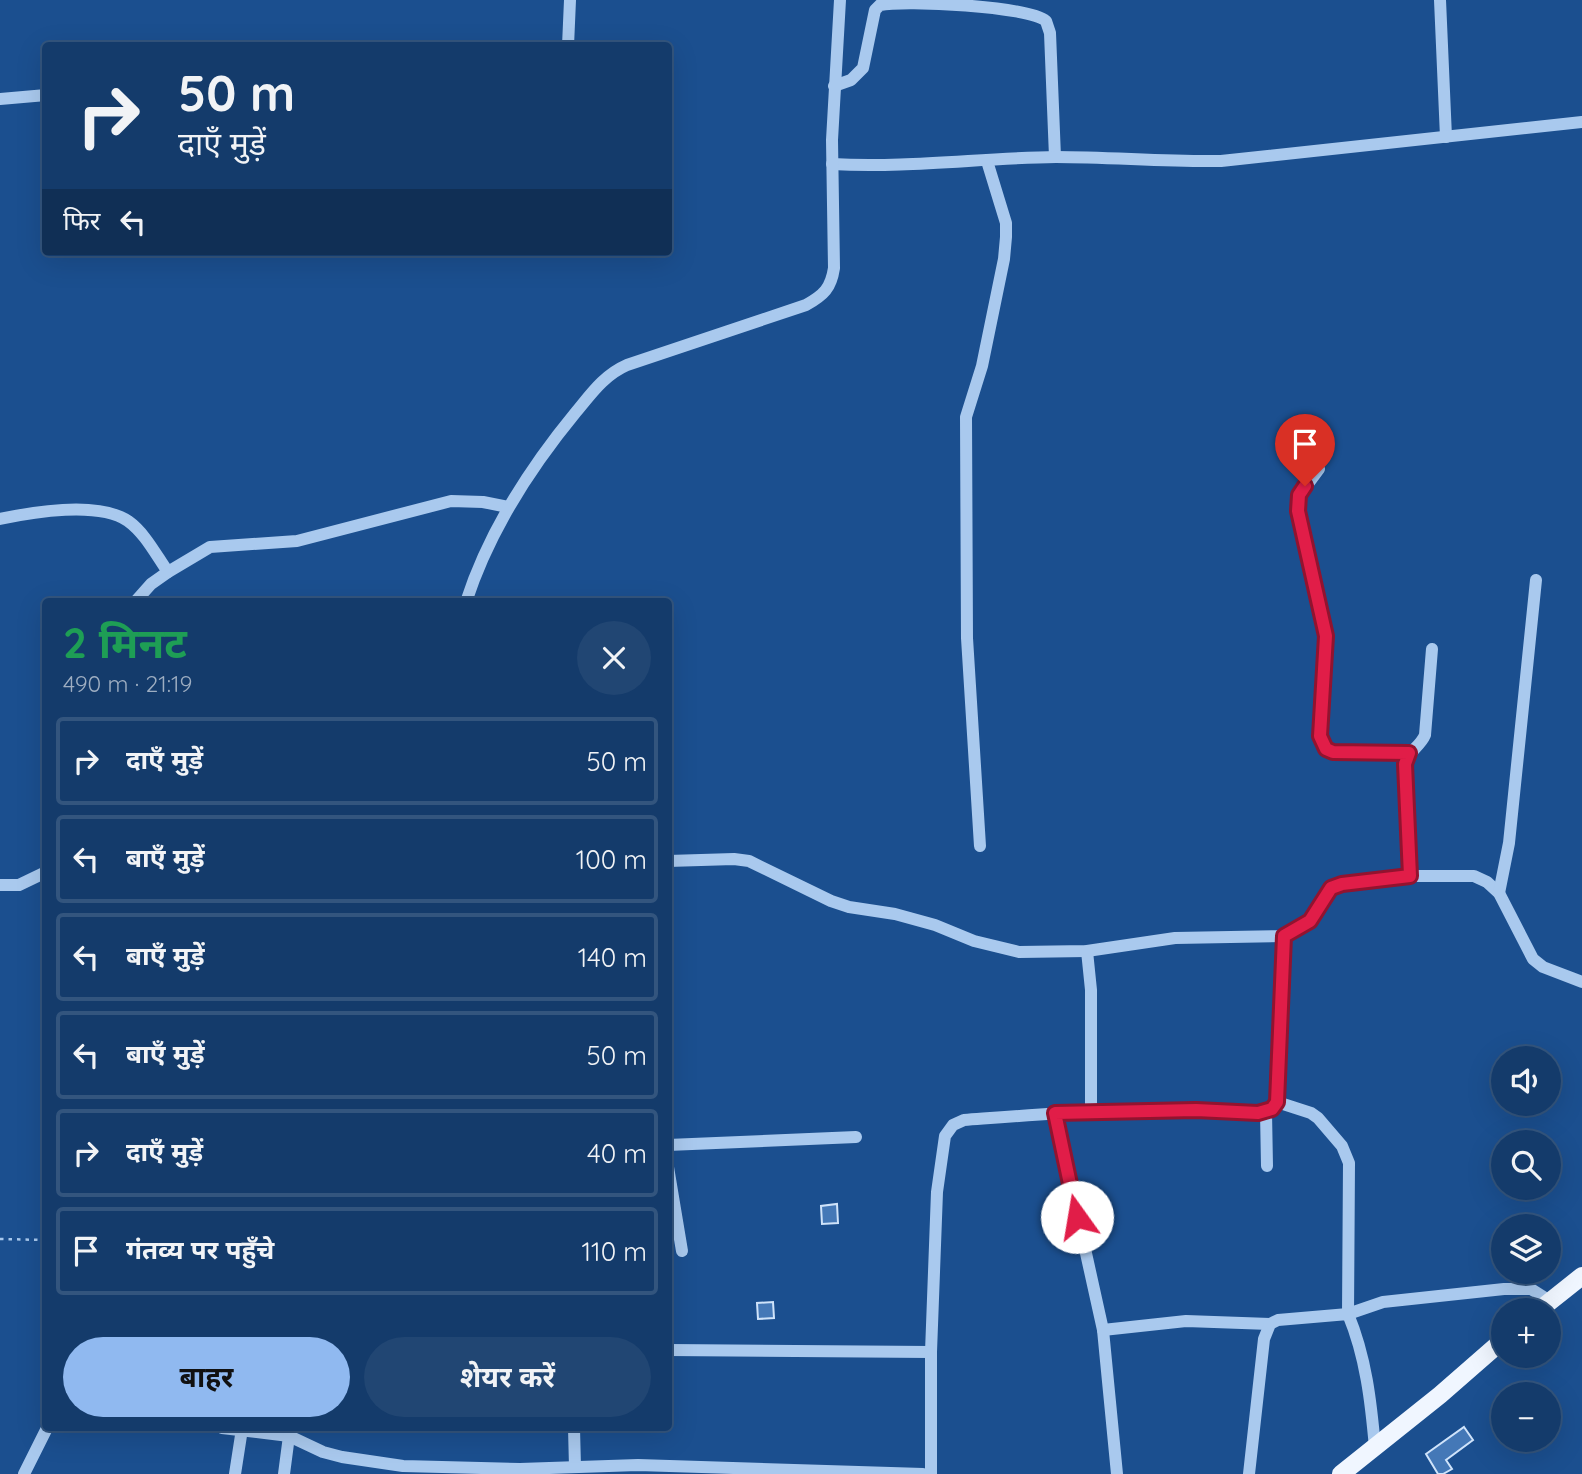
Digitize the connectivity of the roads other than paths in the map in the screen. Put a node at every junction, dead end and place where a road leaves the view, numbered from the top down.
1 (570, 0) edge
2 (840, 0) edge
3 (1440, 0) edge
4 (568, 42) edge
5 (834, 86) junction
6 (42, 96) edge
7 (0, 99) edge
8 (1582, 122) edge
9 (1446, 137) junction
10 (1055, 158) junction
11 (987, 161) junction
12 (832, 164) junction
13 (1319, 468) dead end
14 (508, 507) junction
15 (0, 519) edge
16 (168, 572) junction
17 (1536, 580) dead end
18 (139, 598) edge
19 (467, 598) edge
20 (1432, 649) dead end
21 (1409, 753) junction
22 (980, 846) dead end
23 (672, 861) edge
24 (42, 874) edge
25 (1410, 876) junction
26 (0, 885) edge
27 (1499, 893) junction
28 (1284, 936) junction
29 (1087, 951) junction
30 (1582, 982) edge
31 (1277, 1102) junction
32 (1091, 1111) junction
33 (1266, 1112) junction
34 (1055, 1113) junction
35 (856, 1137) dead end
36 (672, 1145) edge
37 (1267, 1166) dead end
38 (672, 1191) edge
39 (682, 1251) dead end
40 (1582, 1276) edge
41 (1538, 1298) edge
42 (1554, 1298) edge
43 (1348, 1314) junction
44 (1270, 1324) junction
45 (1103, 1330) junction
46 (672, 1350) edge
47 (1491, 1350) edge
48 (931, 1352) junction
49 (46, 1431) edge
50 (242, 1431) edge
51 (255, 1431) edge
52 (574, 1431) edge
53 (289, 1436) junction
54 (1375, 1448) junction
55 (575, 1467) junction
56 (624, 1470) edge
57 (766, 1471) edge
58 (24, 1474) edge
59 (235, 1474) edge
60 (284, 1474) edge
61 (923, 1474) edge
62 (931, 1474) edge
63 (1117, 1474) edge
64 (1249, 1474) edge
65 (1341, 1474) edge

1 - 4 street
2 - 5 street
3 - 9 street
5 - 10 street
5 - 12 street
6 - 7 street
8 - 9 street
9 - 10 street
10 - 11 street
11 - 12 street
11 - 22 street
12 - 14 street
13 - 21 street
14 - 16 street
14 - 19 street
15 - 16 street
16 - 18 street
17 - 27 street
20 - 21 street
21 - 25 street
23 - 29 street
24 - 26 street
25 - 27 street
25 - 28 street
27 - 30 street
28 - 29 street
28 - 31 street
29 - 32 street
31 - 33 street
31 - 43 street
32 - 33 street
32 - 34 street
33 - 37 street
34 - 45 street
34 - 48 street
35 - 36 street
38 - 39 street
40 - 42 main road
41 - 43 street
43 - 44 street
43 - 54 street
44 - 45 street
44 - 64 street
45 - 63 street
46 - 48 street
47 - 54 main road
48 - 62 street
49 - 58 street
50 - 59 street
51 - 53 street
52 - 55 street
53 - 55 street
53 - 60 street
54 - 65 main road
55 - 56 street
56 - 57 street
57 - 61 street

